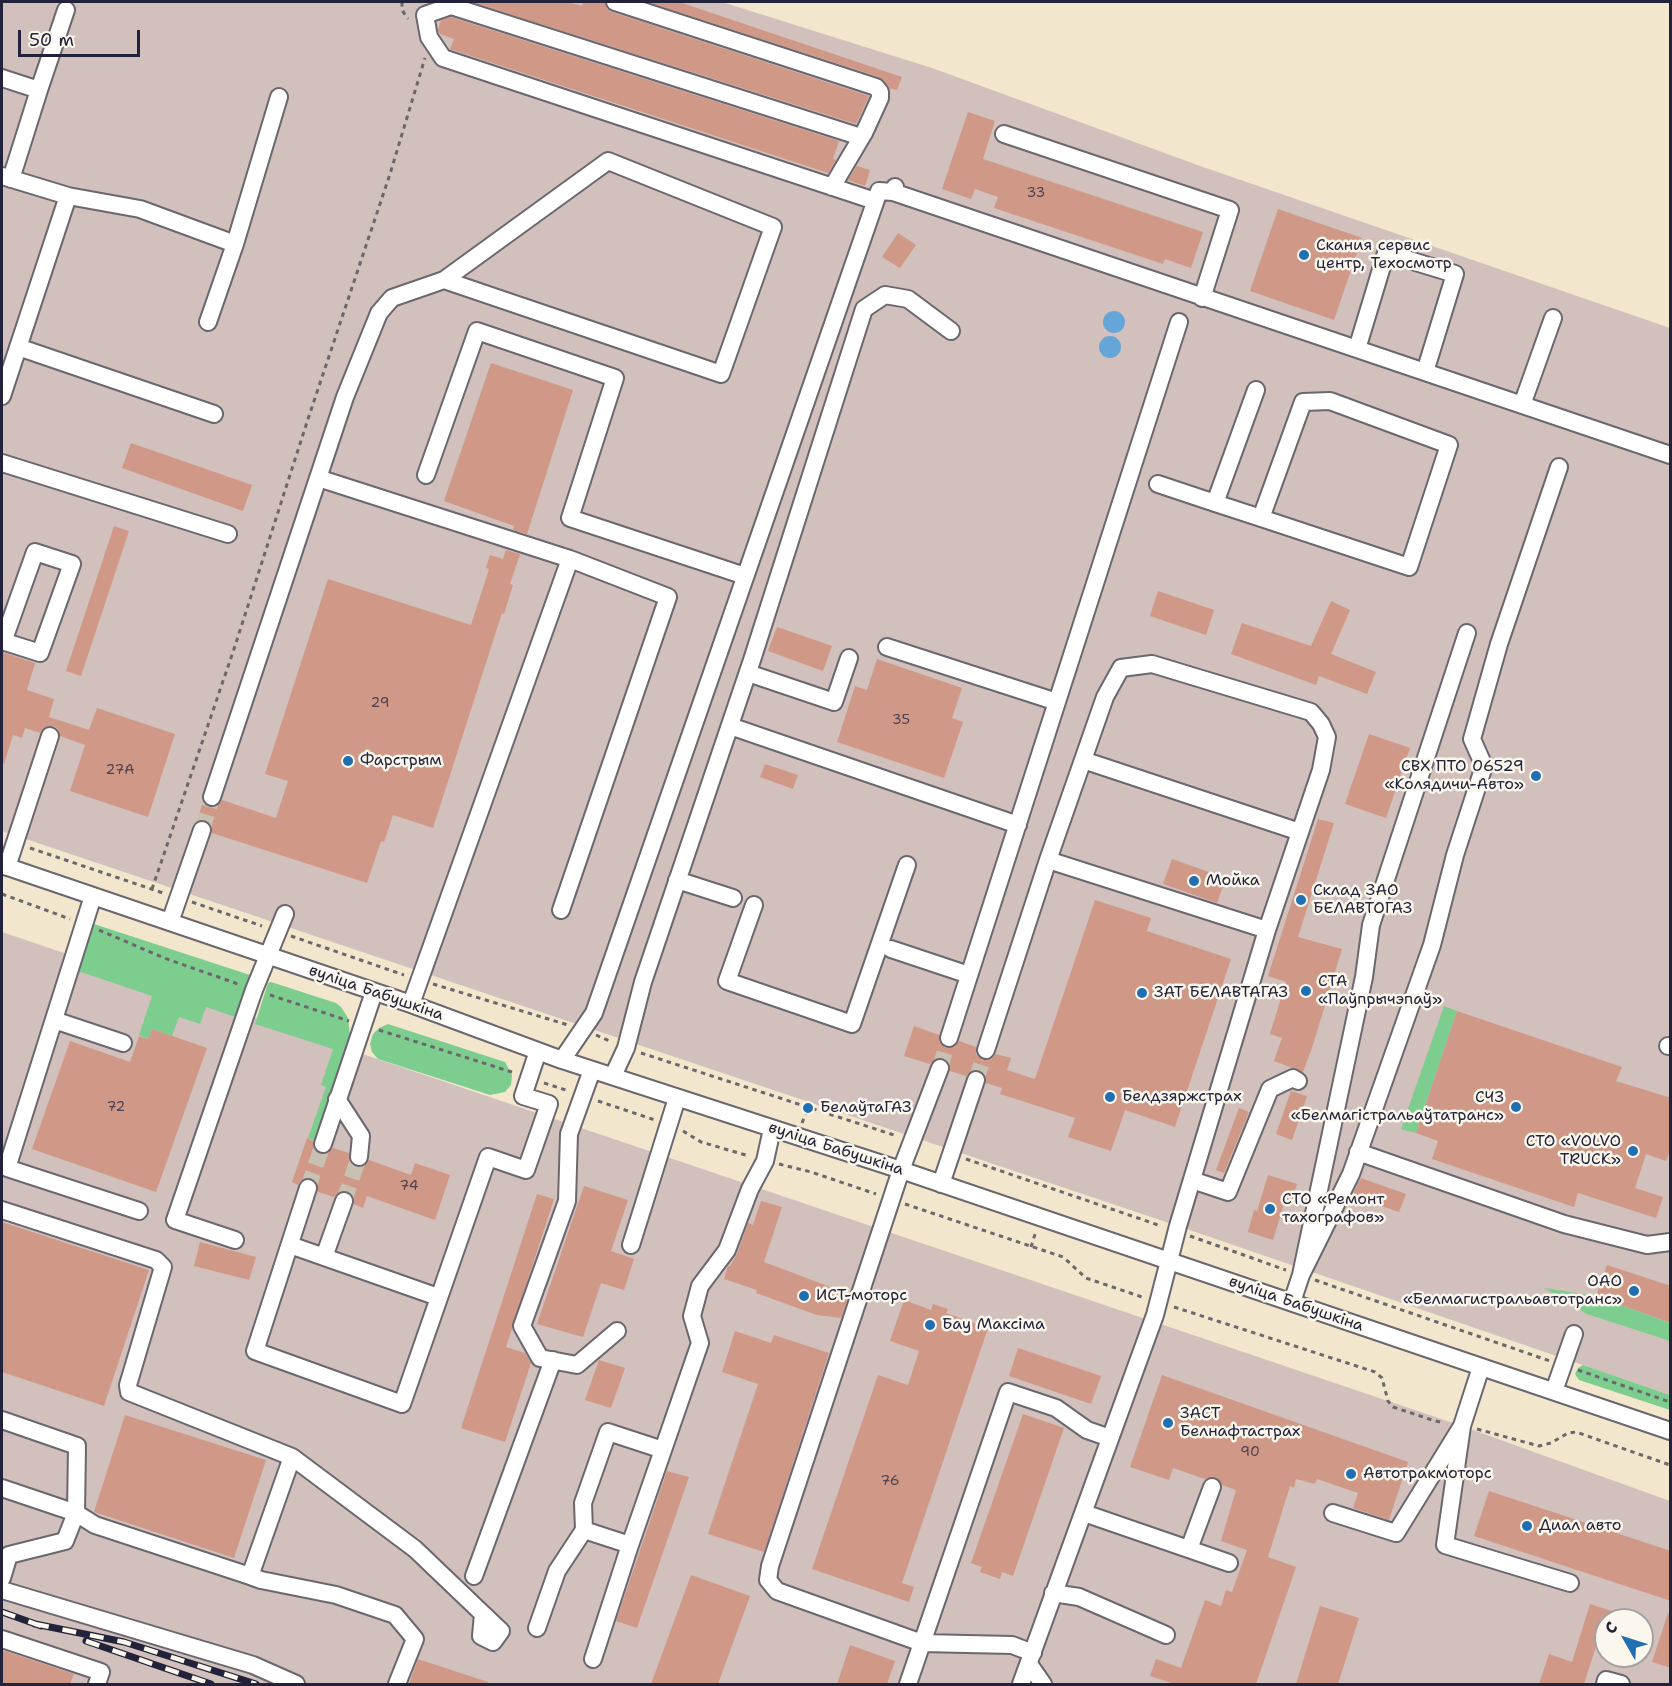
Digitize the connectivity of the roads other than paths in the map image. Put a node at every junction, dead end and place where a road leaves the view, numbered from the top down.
1 (615, 2) edge
2 (66, 10) dead end
3 (421, 12) edge
4 (2, 78) edge
5 (39, 90) junction
6 (279, 97) dead end
7 (1004, 134) dead end
8 (861, 138) junction
9 (6, 178) edge
10 (832, 187) junction
11 (68, 196) junction
12 (875, 201) junction
13 (235, 244) junction
14 (444, 280) junction
15 (1202, 298) junction
16 (1553, 318) dead end
17 (208, 322) dead end
18 (1179, 322) dead end
19 (951, 331) dead end
20 (18, 347) junction
21 (1357, 349) junction
22 (1425, 372) junction
23 (1256, 390) dead end
24 (2, 396) edge
25 (1522, 405) junction
26 (214, 414) dead end
27 (1671, 454) edge
28 (2, 463) edge
29 (1559, 467) dead end
30 (426, 475) dead end
31 (318, 478) junction
32 (1158, 484) dead end
33 (1215, 503) junction
34 (1261, 518) junction
35 (228, 534) dead end
36 (570, 559) junction
37 (745, 576) junction
38 (1467, 633) dead end
39 (2, 642) edge
40 (887, 647) dead end
41 (849, 658) dead end
42 (748, 673) junction
43 (1057, 702) junction
44 (730, 726) junction
45 (50, 736) dead end
46 (1083, 759) junction
47 (212, 797) tunnel mouth
48 (1018, 825) junction
49 (202, 830) tunnel mouth
50 (1300, 832) junction
51 (1048, 860) junction
52 (907, 865) dead end
53 (4, 866) edge
54 (677, 880) junction
55 (93, 896) junction
56 (733, 898) dead end
57 (754, 905) dead end
58 (561, 910) dead end
59 (285, 914) dead end
60 (170, 922) junction
61 (1267, 930) junction
62 (891, 949) dead end
63 (268, 956) junction
64 (969, 975) junction
65 (374, 992) junction
66 (411, 1004) junction
67 (54, 1020) junction
68 (949, 1038) tunnel mouth
69 (123, 1043) dead end
70 (986, 1050) tunnel mouth
71 (538, 1051) junction
72 (562, 1060) junction
73 (940, 1068) tunnel mouth
74 (592, 1070) junction
75 (614, 1076) junction
76 (976, 1080) tunnel mouth
77 (1298, 1081) dead end
78 (677, 1098) junction
79 (337, 1099) junction
80 (772, 1129) junction
81 (323, 1144) tunnel mouth
82 (1358, 1152) junction
83 (359, 1157) tunnel mouth
84 (901, 1170) junction
85 (1192, 1180) junction
86 (941, 1184) junction
87 (308, 1188) tunnel mouth
88 (344, 1201) tunnel mouth
89 (2, 1210) edge
90 (139, 1211) dead end
91 (1670, 1239) edge
92 (235, 1240) dead end
93 (290, 1245) junction
94 (631, 1245) dead end
95 (324, 1257) junction
96 (1168, 1260) junction
97 (1301, 1275) junction
98 (438, 1297) junction
99 (1292, 1302) junction
100 (616, 1331) dead end
101 (1574, 1334) dead end
102 (553, 1360) junction
103 (1481, 1367) junction
104 (1554, 1391) junction
105 (2, 1420) edge
106 (1462, 1426) junction
107 (1671, 1431) edge
108 (1110, 1438) junction
109 (663, 1450) junction
110 (292, 1457) junction
111 (1212, 1487) dead end
112 (2, 1488) edge
113 (1084, 1512) junction
114 (76, 1513) junction
115 (1333, 1513) dead end
116 (584, 1530) junction
117 (630, 1545) junction
118 (1189, 1549) junction
119 (1229, 1563) dead end
120 (250, 1576) junction
121 (474, 1576) dead end
122 (2, 1578) edge
123 (1570, 1583) dead end
124 (2, 1590) edge
125 (1053, 1593) junction
126 (483, 1614) dead end
127 (537, 1628) dead end
128 (1166, 1635) dead end
129 (2, 1639) edge
130 (921, 1643) junction
131 (1031, 1658) junction
132 (592, 1659) dead end
133 (97, 1684) edge
134 (296, 1684) edge
135 (397, 1684) edge
136 (908, 1684) edge
137 (1021, 1684) edge
138 (1043, 1684) edge
139 (1605, 1684) edge
140 (1620, 1684) edge

1 - 8 street
2 - 5 street
3 - 8 street
3 - 10 street
4 - 5 street
5 - 9 street
6 - 13 street
7 - 15 street
8 - 10 street
9 - 11 street
10 - 12 street
11 - 13 street
11 - 20 street
12 - 15 street
12 - 37 street
13 - 17 street
14 - 14 street
14 - 31 street
15 - 21 street
16 - 25 street
18 - 43 street
19 - 42 street
20 - 24 street
20 - 26 street
21 - 22 street
21 - 22 street
22 - 25 street
23 - 33 street
25 - 27 street
28 - 35 street
29 - 82 street
30 - 37 street
31 - 36 street
31 - 47 street
32 - 33 street
33 - 34 street
34 - 34 street
36 - 58 street
36 - 66 street
37 - 72 street
38 - 97 street
39 - 39 street
40 - 43 street
41 - 42 street
42 - 44 street
43 - 48 street
44 - 48 street
44 - 54 street
45 - 53 street
46 - 50 street
46 - 50 street
46 - 51 street
48 - 64 street
49 - 60 street
50 - 61 street
51 - 61 street
51 - 70 street
52 - 57 street
53 - 55 street, вуліца Бабушкіна
54 - 56 street
54 - 75 street
55 - 60 street, вуліца Бабушкіна
55 - 67 street
59 - 63 street
60 - 63 street, вуліца Бабушкіна
61 - 85 street
62 - 64 street
63 - 65 street, вуліца Бабушкіна
63 - 92 street
64 - 68 street
65 - 66 street, вуліца Бабушкіна
65 - 79 street
66 - 71 street, вуліца Бабушкіна
67 - 69 street
67 - 90 street
71 - 72 street, вуліца Бабушкіна
71 - 98 street
72 - 74 street, вуліца Бабушкіна
73 - 84 street
74 - 75 street, вуліца Бабушкіна
74 - 102 street
75 - 78 street, вуліца Бабушкіна
76 - 86 street
77 - 85 street
78 - 80 street, вуліца Бабушкіна
78 - 94 street
79 - 81 street
79 - 83 street
80 - 84 street, вуліца Бабушкіна
80 - 109 street
82 - 91 street
82 - 97 street
84 - 86 street, вуліца Бабушкіна
84 - 130 street
85 - 96 street
86 - 96 street, вуліца Бабушкіна
87 - 93 street
88 - 95 street
89 - 110 street
93 - 95 street
93 - 98 street
95 - 98 street
96 - 99 street, вуліца Бабушкіна
96 - 108 street
97 - 99 street
99 - 103 street, вуліца Бабушкіна
100 - 102 street
101 - 104 street
102 - 121 street
103 - 104 street, вуліца Бабушкіна
103 - 106 street
104 - 107 street, вуліца Бабушкіна
105 - 114 street
106 - 115 street
106 - 123 street
108 - 113 street
108 - 130 street
109 - 116 street
109 - 117 street
110 - 120 street
110 - 126 street
111 - 118 street
112 - 114 street
113 - 118 street
113 - 125 street
114 - 120 street
114 - 122 street
116 - 117 street
116 - 127 street
117 - 132 street
118 - 119 street
120 - 135 street
124 - 134 street
125 - 128 street
125 - 131 street
129 - 133 street
130 - 131 street
130 - 136 street
131 - 137 street
131 - 138 street
139 - 140 street

